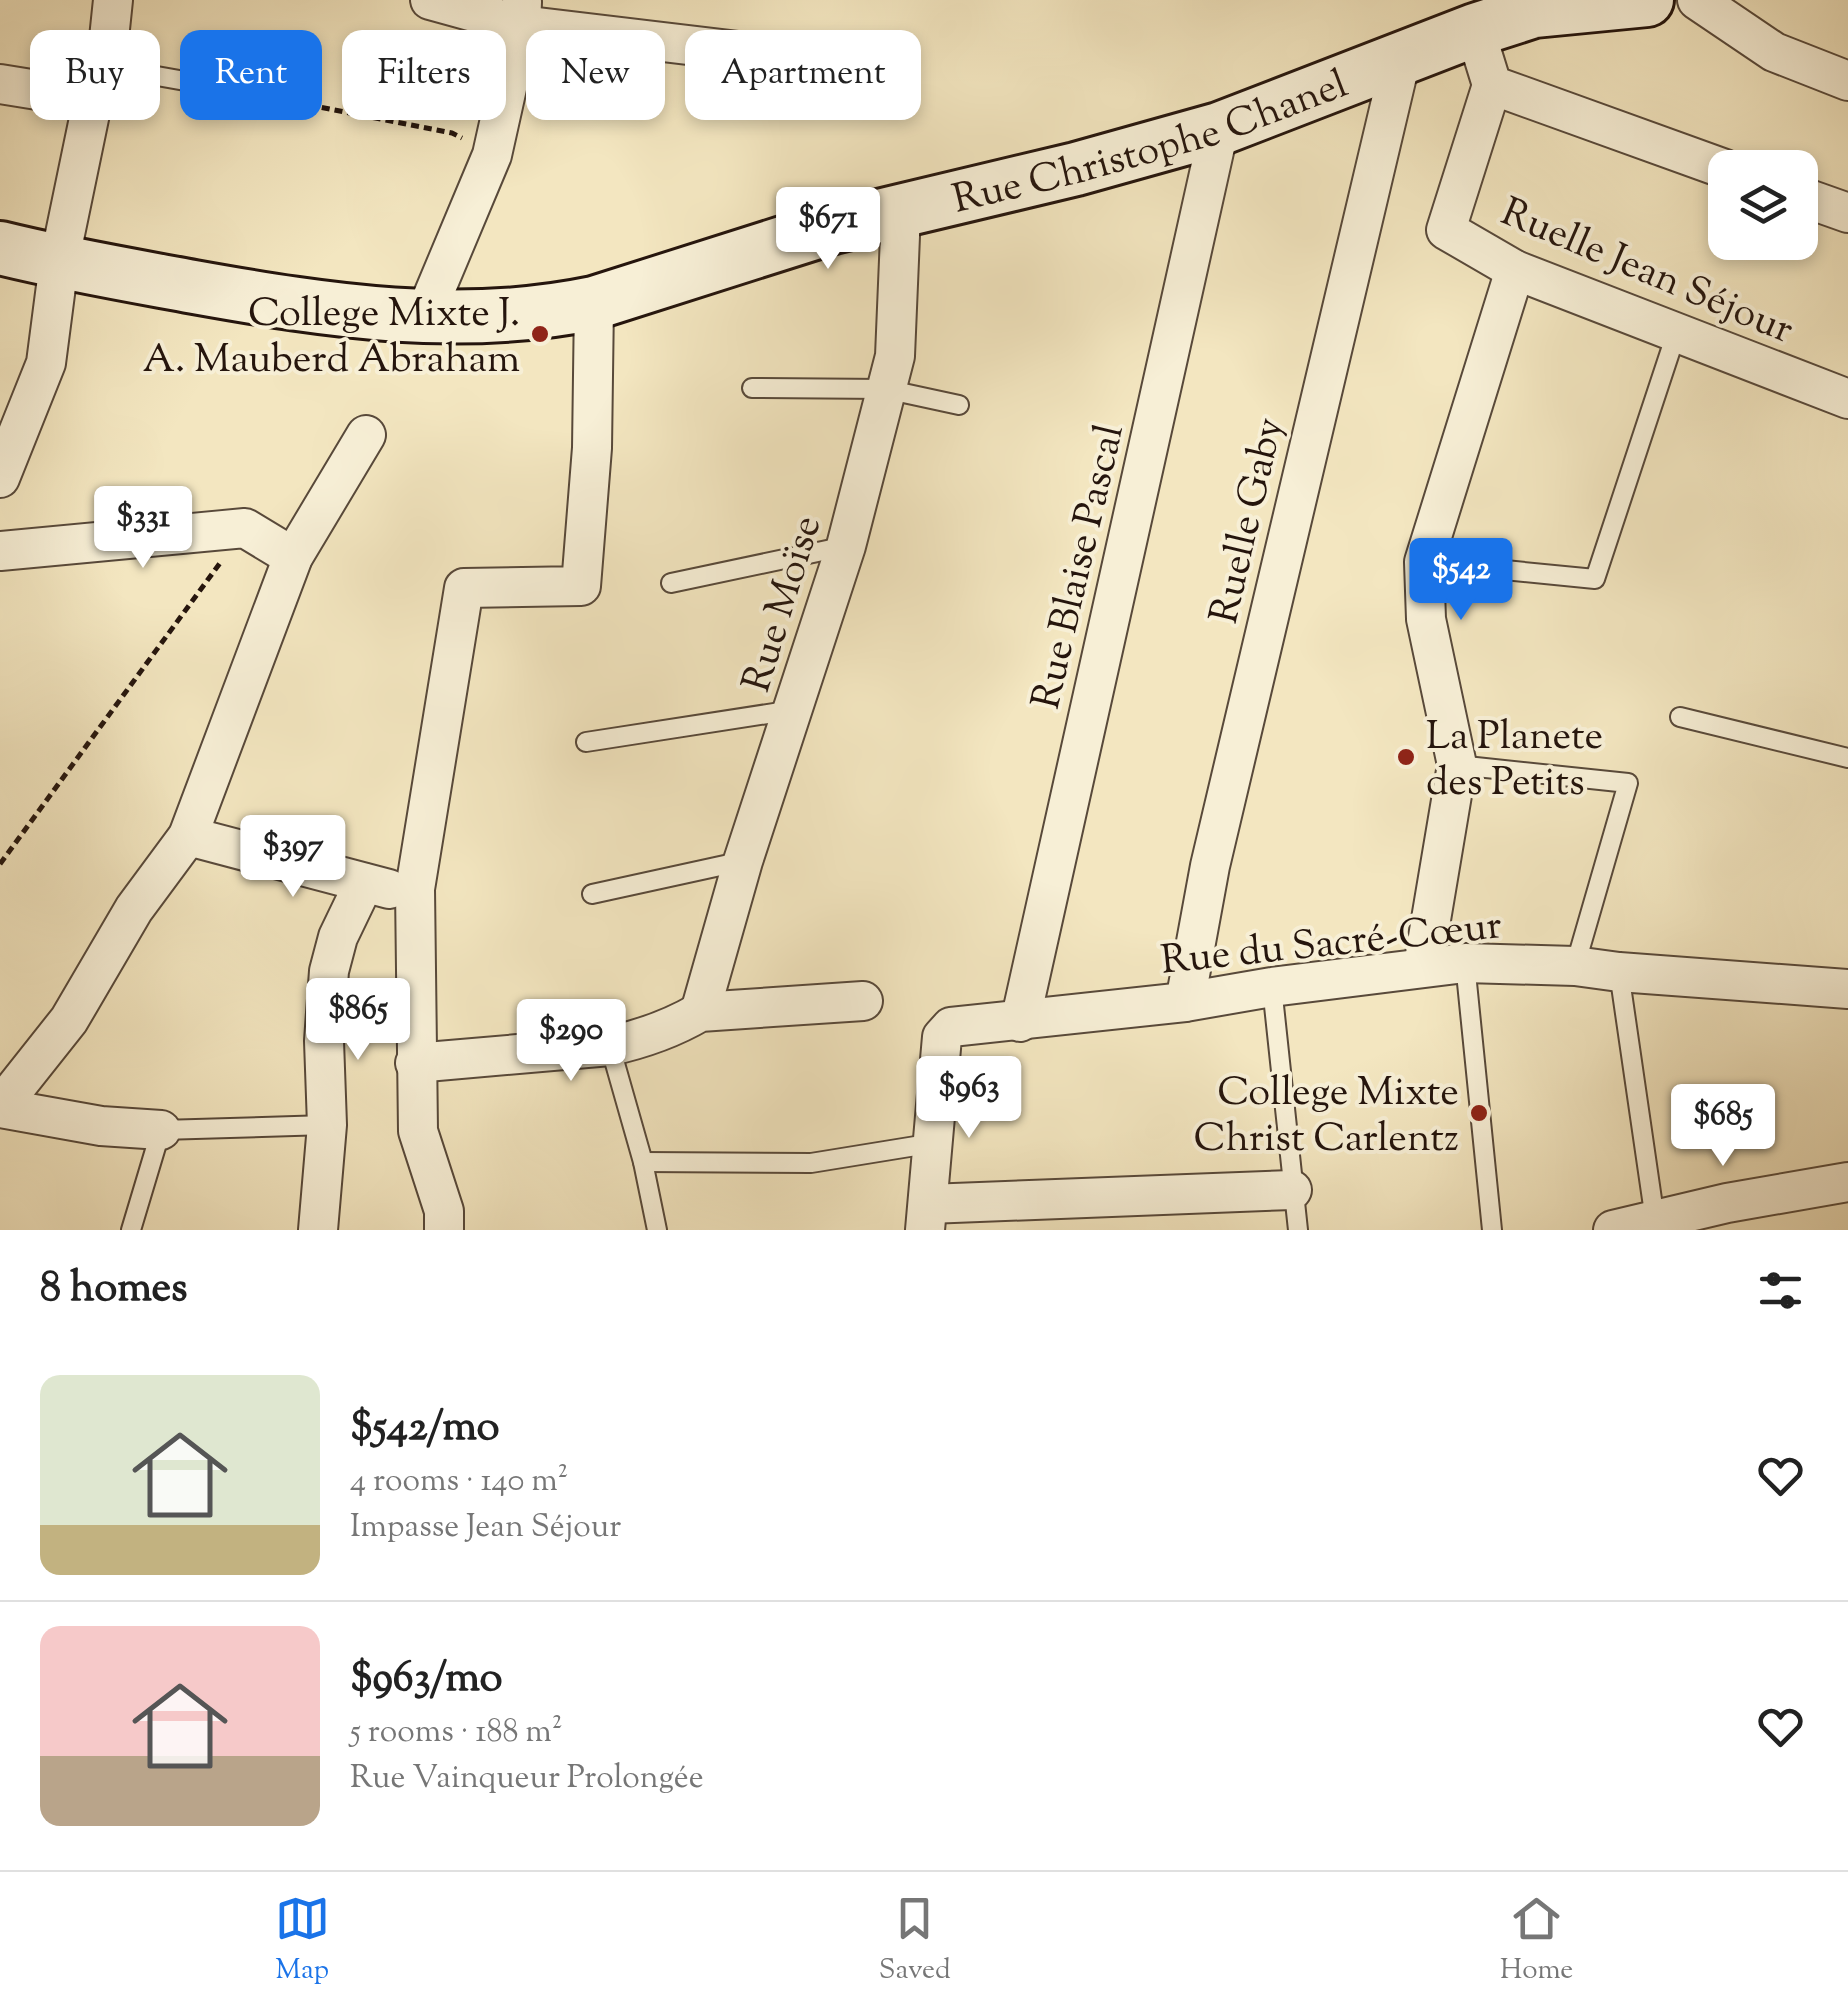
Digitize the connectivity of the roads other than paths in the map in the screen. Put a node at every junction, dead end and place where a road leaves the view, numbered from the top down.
1 (113, 0) edge
2 (430, 0) edge
3 (1646, 0) edge
4 (1697, 0) edge
5 (521, 12) edge
6 (108, 30) edge
7 (1475, 30) junction
8 (685, 40) edge
9 (1400, 59) junction
10 (1848, 80) edge
11 (0, 84) edge
12 (30, 84) edge
13 (1492, 85) junction
14 (91, 120) edge
15 (1219, 128) junction
16 (1708, 163) edge
17 (1818, 202) edge
18 (901, 212) junction
19 (1848, 213) edge
20 (0, 248) edge
21 (58, 263) junction
22 (1515, 270) junction
23 (594, 303) junction
24 (424, 317) junction
25 (1676, 334) junction
26 (752, 388) dead end
27 (885, 389) junction
28 (1848, 399) edge
29 (958, 406) dead end
30 (366, 435) dead end
31 (0, 478) edge
32 (846, 546) junction
33 (0, 551) edge
34 (293, 558) junction
35 (1424, 562) junction
36 (670, 583) dead end
37 (795, 709) junction
38 (1680, 717) dead end
39 (586, 742) dead end
40 (1848, 758) edge
41 (1457, 764) junction
42 (188, 836) junction
43 (743, 860) junction
44 (364, 884) junction
45 (592, 894) dead end
46 (415, 896) junction
47 (1465, 963) junction
48 (1575, 966) junction
49 (1423, 967) junction
50 (1619, 972) junction
51 (1272, 986) junction
52 (1848, 988) edge
53 (863, 1001) dead end
54 (1184, 1002) junction
55 (700, 1012) junction
56 (1020, 1022) junction
57 (610, 1046) junction
58 (415, 1063) junction
59 (0, 1108) edge
60 (327, 1125) junction
61 (160, 1130) junction
62 (935, 1143) junction
63 (642, 1162) junction
64 (1848, 1182) edge
65 (1292, 1190) junction
66 (927, 1217) edge
67 (1655, 1220) junction
68 (131, 1230) edge
69 (318, 1230) edge
70 (444, 1230) edge
71 (657, 1230) edge
72 (1298, 1230) edge
73 (1492, 1230) edge
74 (1613, 1230) edge

1 - 6 street
2 - 5 street
3 - 7 street, Rue Christophe Chanel
4 - 10 street
5 - 8 street
5 - 24 street
7 - 9 street, Rue Christophe Chanel
7 - 13 street
9 - 15 street, Rue Christophe Chanel
9 - 54 street, Ruelle Gaby
11 - 12 street
13 - 16 street
13 - 22 street, Ruelle Jean Séjour
14 - 21 street
15 - 18 street, Rue Christophe Chanel
15 - 56 street, Rue Blaise Pascal
17 - 19 street
18 - 23 street, Rue Christophe Chanel
18 - 27 street, Rue Moïse
20 - 21 street, Rue Christophe Chanel
21 - 24 street, Rue Christophe Chanel
21 - 31 street
22 - 25 street, Ruelle Jean Séjour
22 - 35 street
23 - 24 street, Rue Christophe Chanel
23 - 46 street
25 - 28 street, Ruelle Jean Séjour
25 - 35 lane
26 - 27 lane
27 - 29 lane
27 - 32 street, Rue Moïse
30 - 34 street
32 - 36 lane
32 - 37 street, Rue Moïse
33 - 34 street
34 - 42 street
35 - 41 street
37 - 39 lane
37 - 43 street, Rue Moïse
38 - 40 lane
41 - 48 lane
41 - 49 street
42 - 44 street
42 - 59 street
43 - 45 lane
43 - 55 street, Rue Moïse
44 - 46 street
44 - 60 street
46 - 58 street
47 - 48 street, Rue du Sacré-Cœur
47 - 49 street, Rue du Sacré-Cœur
47 - 73 lane
48 - 50 street, Rue du Sacré-Cœur
49 - 51 street, Rue du Sacré-Cœur
50 - 52 street, Rue du Sacré-Cœur
50 - 67 lane
51 - 54 street, Rue du Sacré-Cœur
51 - 65 lane
53 - 55 street
54 - 56 street, Rue du Sacré-Cœur
55 - 57 street
56 - 62 street, Rue du Sacré-Cœur
57 - 58 street
57 - 63 lane
58 - 70 street
59 - 61 street
60 - 61 lane
60 - 69 street
61 - 68 lane
62 - 63 lane
62 - 66 street
63 - 71 lane
64 - 67 street
65 - 66 street
65 - 72 lane
67 - 74 street

